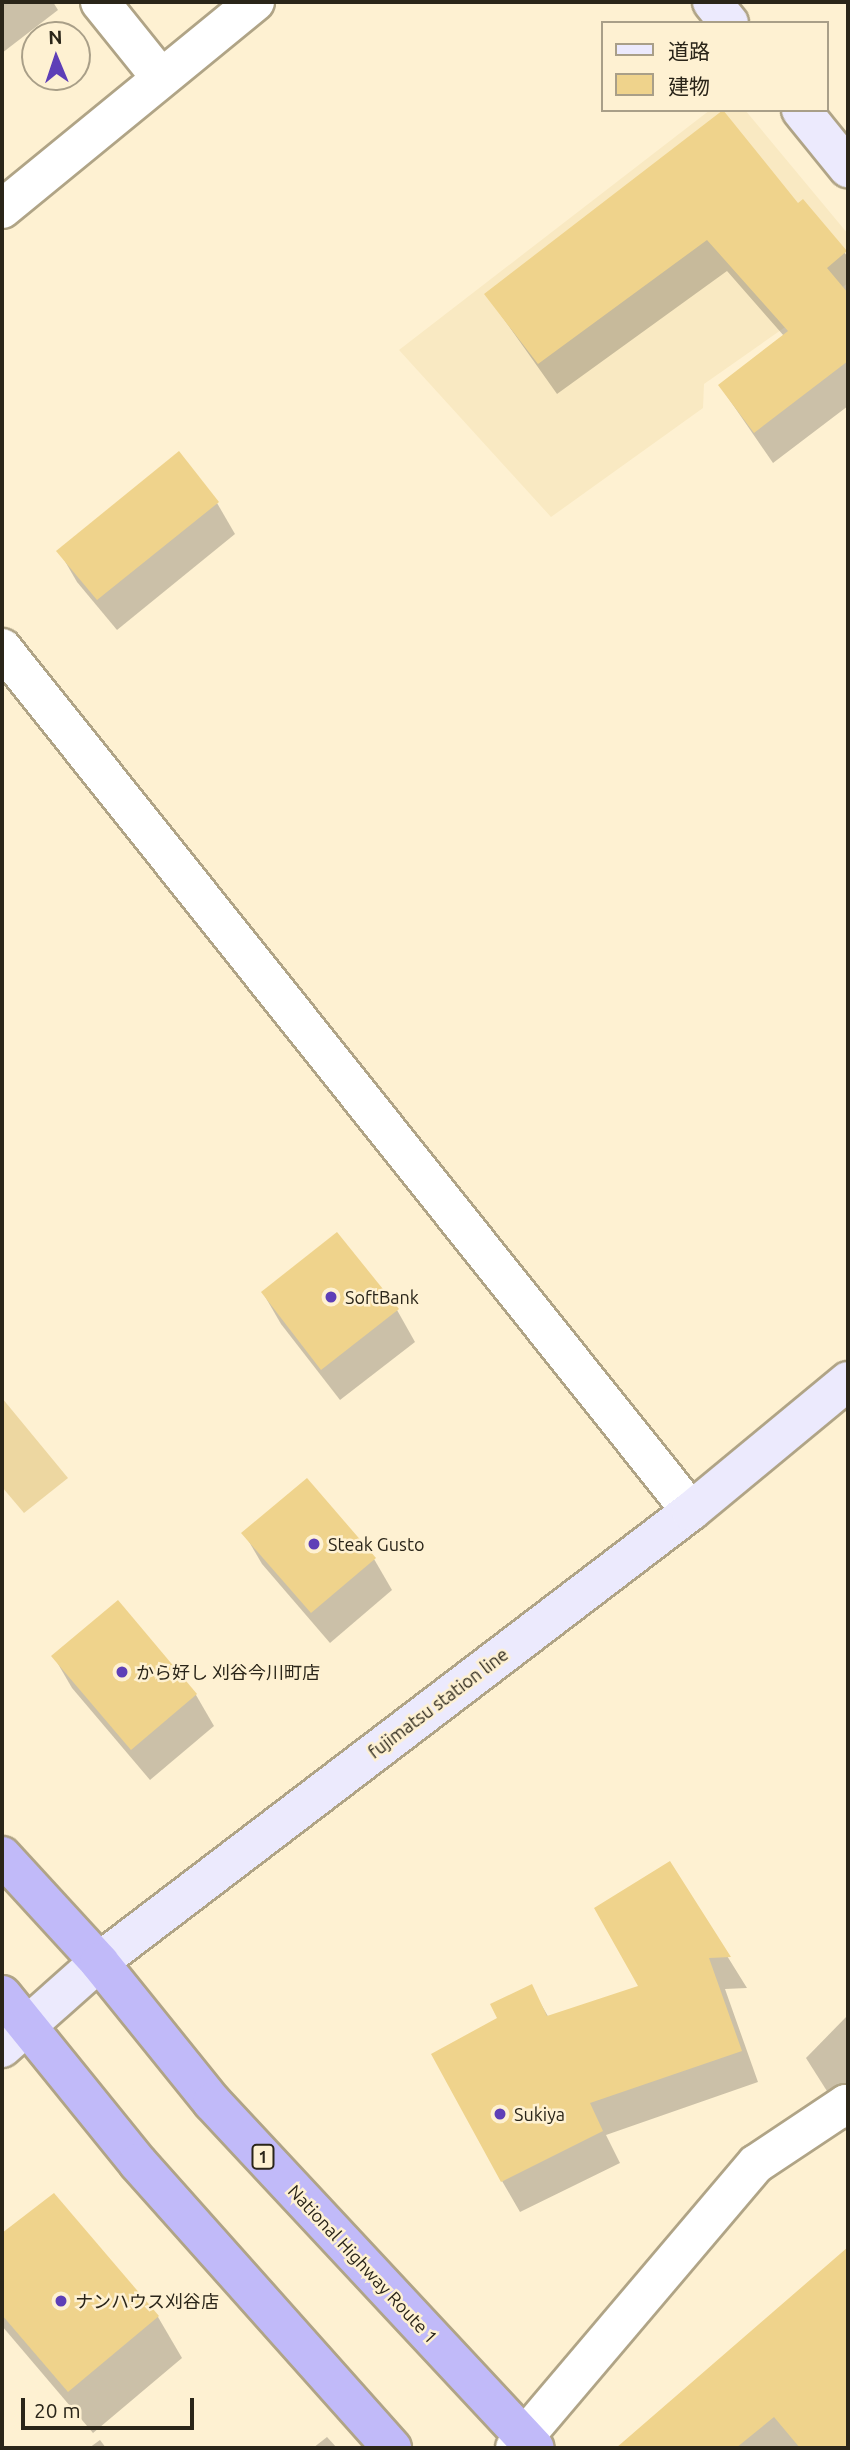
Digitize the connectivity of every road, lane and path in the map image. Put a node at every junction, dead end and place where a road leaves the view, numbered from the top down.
1 (100, 2) edge
2 (255, 2) edge
3 (712, 2) edge
4 (727, 21) edge
5 (161, 79) junction
6 (803, 112) edge
7 (848, 168) edge
8 (2, 209) edge
9 (2, 648) edge
10 (848, 1381) edge
11 (691, 1511) junction
12 (2, 1856) edge
13 (99, 1962) junction
14 (2, 1995) edge
15 (15, 2037) edge
16 (848, 2105) edge
17 (524, 2444) edge
18 (391, 2448) edge

1 - 5 street
2 - 5 street
3 - 4 main road
5 - 8 street
6 - 7 main road
9 - 11 street
10 - 11 main road, fujimatsu station line
11 - 13 main road, fujimatsu station line
12 - 13 highway, National Highway Route 1 / 1
13 - 15 main road, fujimatsu station line
13 - 17 highway, National Highway Route 1 / 1
14 - 15 highway
15 - 18 highway
16 - 17 street

